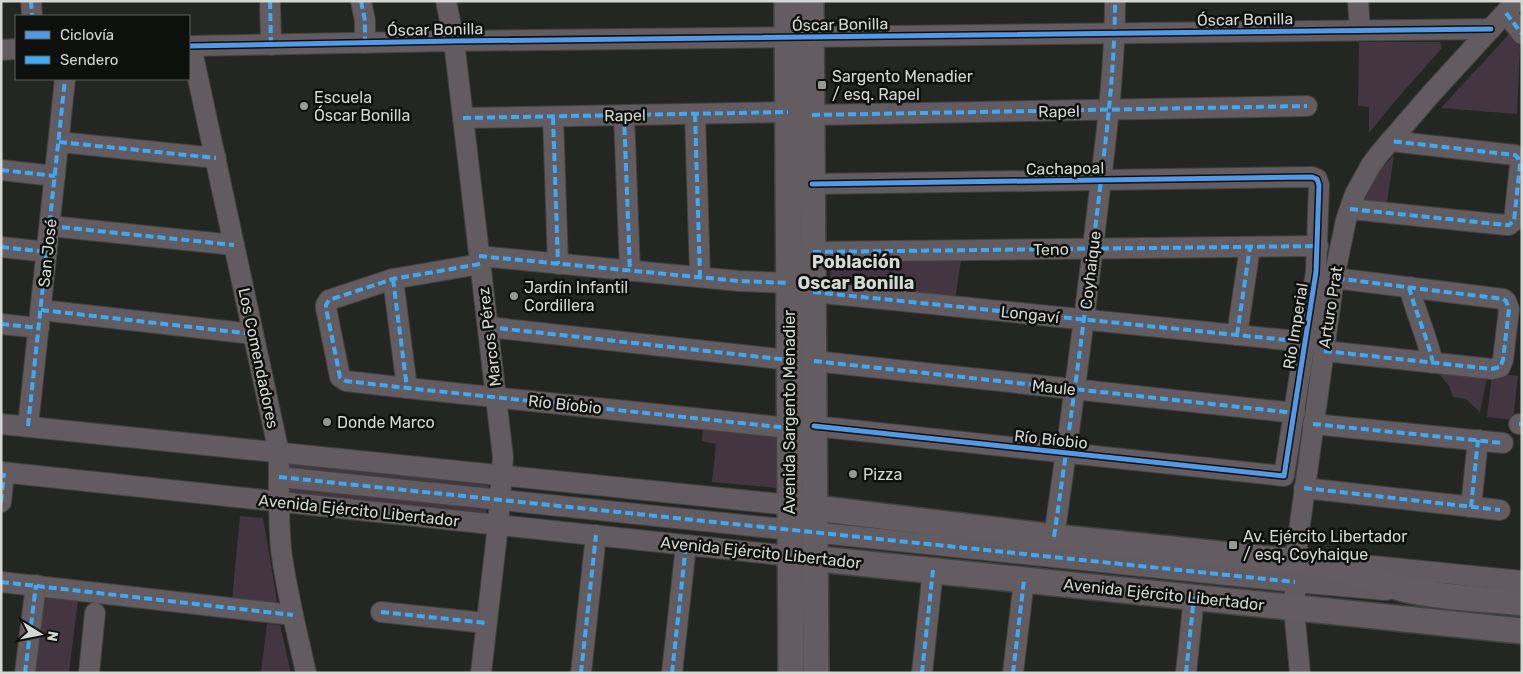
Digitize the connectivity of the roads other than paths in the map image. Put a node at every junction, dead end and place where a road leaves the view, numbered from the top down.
1 (32, 1) edge
2 (270, 1) edge
3 (361, 1) edge
4 (446, 1) edge
5 (787, 1) edge
6 (811, 1) edge
7 (1115, 1) edge
8 (1358, 1) edge
9 (1511, 7) edge
10 (32, 15) edge
11 (1491, 29) junction
12 (1360, 30) junction
13 (1115, 33) junction
14 (1522, 34) edge
15 (799, 37) junction
16 (454, 41) junction
17 (365, 43) junction
18 (271, 44) junction
19 (190, 46) edge
20 (1, 50) edge
21 (15, 50) edge
22 (65, 80) edge
23 (1307, 106) dead end
24 (1108, 110) junction
25 (695, 114) junction
26 (800, 114) junction
27 (624, 115) junction
28 (553, 117) junction
29 (463, 118) junction
30 (1390, 141) junction
31 (59, 142) junction
32 (216, 158) junction
33 (1, 170) edge
34 (55, 176) junction
35 (1317, 179) joint
36 (1101, 180) junction
37 (812, 184) junction
38 (1350, 209) junction
39 (50, 226) junction
40 (234, 245) junction
41 (1318, 246) junction
42 (1, 247) edge
43 (1250, 247) junction
44 (1093, 249) junction
45 (47, 252) junction
46 (813, 252) junction
47 (480, 260) junction
48 (558, 264) junction
49 (630, 271) junction
50 (700, 278) junction
51 (1334, 278) junction
52 (393, 279) junction
53 (789, 283) junction
54 (1409, 287) junction
55 (813, 292) junction
56 (40, 319) junction
57 (1085, 320) junction
58 (1, 324) edge
59 (488, 328) junction
60 (254, 334) junction
61 (1237, 335) junction
62 (1306, 342) junction
63 (1324, 351) junction
64 (789, 360) junction
65 (814, 361) junction
66 (1433, 363) junction
67 (407, 388) junction
68 (1075, 389) junction
69 (496, 397) junction
70 (1295, 413) junction
71 (1, 424) edge
72 (1313, 424) junction
73 (28, 426) junction
74 (814, 426) junction
75 (789, 428) junction
76 (1478, 440) junction
77 (1503, 443) dead end
78 (279, 453) junction
79 (1066, 454) junction
80 (2, 472) edge
81 (502, 474) junction
82 (1284, 476) joint
83 (279, 477) junction
84 (1304, 488) junction
85 (500, 500) junction
86 (1, 502) edge
87 (278, 502) junction
88 (790, 505) junction
89 (1471, 507) junction
90 (815, 508) junction
91 (1500, 510) dead end
92 (498, 525) junction
93 (790, 530) junction
94 (815, 533) junction
95 (596, 535) junction
96 (1054, 537) junction
97 (686, 545) junction
98 (790, 556) junction
99 (815, 558) junction
100 (1337, 567) junction
101 (933, 570) junction
102 (1295, 571) junction
103 (1024, 580) junction
104 (1522, 581) edge
105 (1, 582) edge
106 (36, 585) junction
107 (1425, 594) junction
108 (1194, 597) junction
109 (1522, 603) edge
110 (1295, 607) junction
111 (95, 612) dead end
112 (381, 612) dead end
113 (293, 615) junction
114 (486, 623) junction
115 (1522, 630) edge
116 (26, 673) edge
117 (89, 673) edge
118 (306, 673) edge
119 (481, 673) edge
120 (581, 673) edge
121 (672, 673) edge
122 (791, 673) edge
123 (816, 673) edge
124 (922, 673) edge
125 (1014, 673) edge
126 (1186, 673) edge
127 (1300, 673) edge

1 - 10 street
2 - 18 street
3 - 17 street
4 - 16 street, Marcos Pérez
5 - 15 main road, Avenida Sargento Menadier
6 - 15 main road, Avenida Sargento Menadier
7 - 13 street, Coyhaique
8 - 12 street
9 - 11 street, Arturo Prat
9 - 14 street
11 - 12 street, Óscar Bonilla
11 - 30 street, Arturo Prat
12 - 13 street, Óscar Bonilla
13 - 15 street, Óscar Bonilla
13 - 24 street, Coyhaique
15 - 16 street, Óscar Bonilla
15 - 26 main road, Avenida Sargento Menadier
16 - 17 street, Óscar Bonilla
16 - 29 street, Marcos Pérez
17 - 18 street, Óscar Bonilla
18 - 19 street, Óscar Bonilla
19 - 32 street, Los Comendadores
20 - 21 street
22 - 31 street, San José
23 - 24 street, Rapel
24 - 26 street, Rapel
24 - 36 street, Coyhaique
25 - 26 street, Rapel
25 - 27 street, Rapel
25 - 50 street
26 - 37 main road, Avenida Sargento Menadier
26 - 53 main road, Avenida Sargento Menadier
27 - 28 street, Rapel
27 - 49 street
28 - 29 street, Rapel
28 - 48 street
29 - 47 street, Marcos Pérez
30 - 38 street, Arturo Prat
30 - 38 street
31 - 32 street
31 - 34 street, San José
32 - 40 street, Los Comendadores
33 - 34 street
34 - 39 street, San José
35 - 36 street, Cachapoal
35 - 41 street, Río Imperial
36 - 37 street, Cachapoal
36 - 44 street, Coyhaique
37 - 46 main road, Avenida Sargento Menadier
38 - 51 street, Arturo Prat
39 - 40 street
39 - 45 street, San José
40 - 60 street, Los Comendadores
41 - 43 street, Teno
41 - 62 street, Río Imperial
42 - 45 street
43 - 44 street, Teno
43 - 61 street
44 - 46 street, Teno
44 - 57 street, Coyhaique
45 - 56 street, San José
46 - 55 main road, Avenida Sargento Menadier
47 - 48 street
47 - 52 street
47 - 59 street, Marcos Pérez
48 - 49 street
49 - 50 street
50 - 53 street
51 - 54 street
51 - 63 street, Arturo Prat
52 - 67 street
52 - 67 street, Río Bíobio
53 - 64 main road, Avenida Sargento Menadier
54 - 66 street
54 - 66 street
55 - 57 street, Longaví
55 - 65 main road, Avenida Sargento Menadier
56 - 58 street
56 - 60 street
56 - 73 street, San José
57 - 61 street, Longaví
57 - 68 street, Coyhaique
59 - 64 street
59 - 69 street, Marcos Pérez
60 - 78 street, Los Comendadores
61 - 62 street, Longaví
62 - 70 street, Río Imperial
63 - 66 street
63 - 72 street, Arturo Prat
64 - 75 main road, Avenida Sargento Menadier
65 - 68 street, Maule
65 - 74 main road, Avenida Sargento Menadier
67 - 69 street, Río Bíobio
68 - 70 street, Maule
68 - 79 street, Coyhaique
69 - 75 street, Río Bíobio
69 - 81 street, Marcos Pérez
70 - 82 street, Río Imperial
71 - 73 street
72 - 76 street
72 - 84 street, Arturo Prat
73 - 78 street
74 - 79 street, Río Bíobio
74 - 90 main road, Avenida Sargento Menadier
75 - 88 main road, Avenida Sargento Menadier
76 - 77 street
76 - 89 street
78 - 81 street
78 - 83 street, Los Comendadores
79 - 82 street, Río Bíobio
79 - 96 street, Coyhaique
80 - 86 street
80 - 87 street, Avenida Ejército Libertador
81 - 85 street, Marcos Pérez
81 - 88 street
83 - 85 street
83 - 87 street, Los Comendadores
84 - 89 street
84 - 102 street, Arturo Prat
85 - 92 street, Marcos Pérez
85 - 93 street
87 - 92 street, Avenida Ejército Libertador
87 - 113 street, Los Comendadores
88 - 90 main road
88 - 93 main road, Avenida Sargento Menadier
89 - 91 street
90 - 94 main road, Avenida Sargento Menadier
90 - 96 main road
92 - 95 street, Avenida Ejército Libertador
92 - 114 street, Marcos Pérez
93 - 94 street
93 - 98 main road, Avenida Sargento Menadier
94 - 99 main road, Avenida Sargento Menadier
94 - 102 street
95 - 97 street, Avenida Ejército Libertador
95 - 120 street
96 - 102 main road
97 - 98 street, Avenida Ejército Libertador
97 - 121 street
98 - 99 main road, Avenida Ejército Libertador
98 - 122 main road, Avenida Sargento Menadier
99 - 101 main road, Avenida Ejército Libertador
99 - 123 main road, Avenida Sargento Menadier
100 - 102 main road
100 - 104 street
100 - 107 main road
101 - 103 main road, Avenida Ejército Libertador
101 - 124 street
102 - 107 street
102 - 110 street, Arturo Prat
103 - 108 main road, Avenida Ejército Libertador
103 - 125 street
105 - 106 street
106 - 113 street
106 - 116 street
107 - 109 main road
108 - 110 main road, Avenida Ejército Libertador
108 - 126 street
110 - 115 main road, Avenida Ejército Libertador
110 - 127 street, Arturo Prat
111 - 117 street
112 - 114 street
113 - 118 street, Los Comendadores
114 - 119 street, Marcos Pérez

